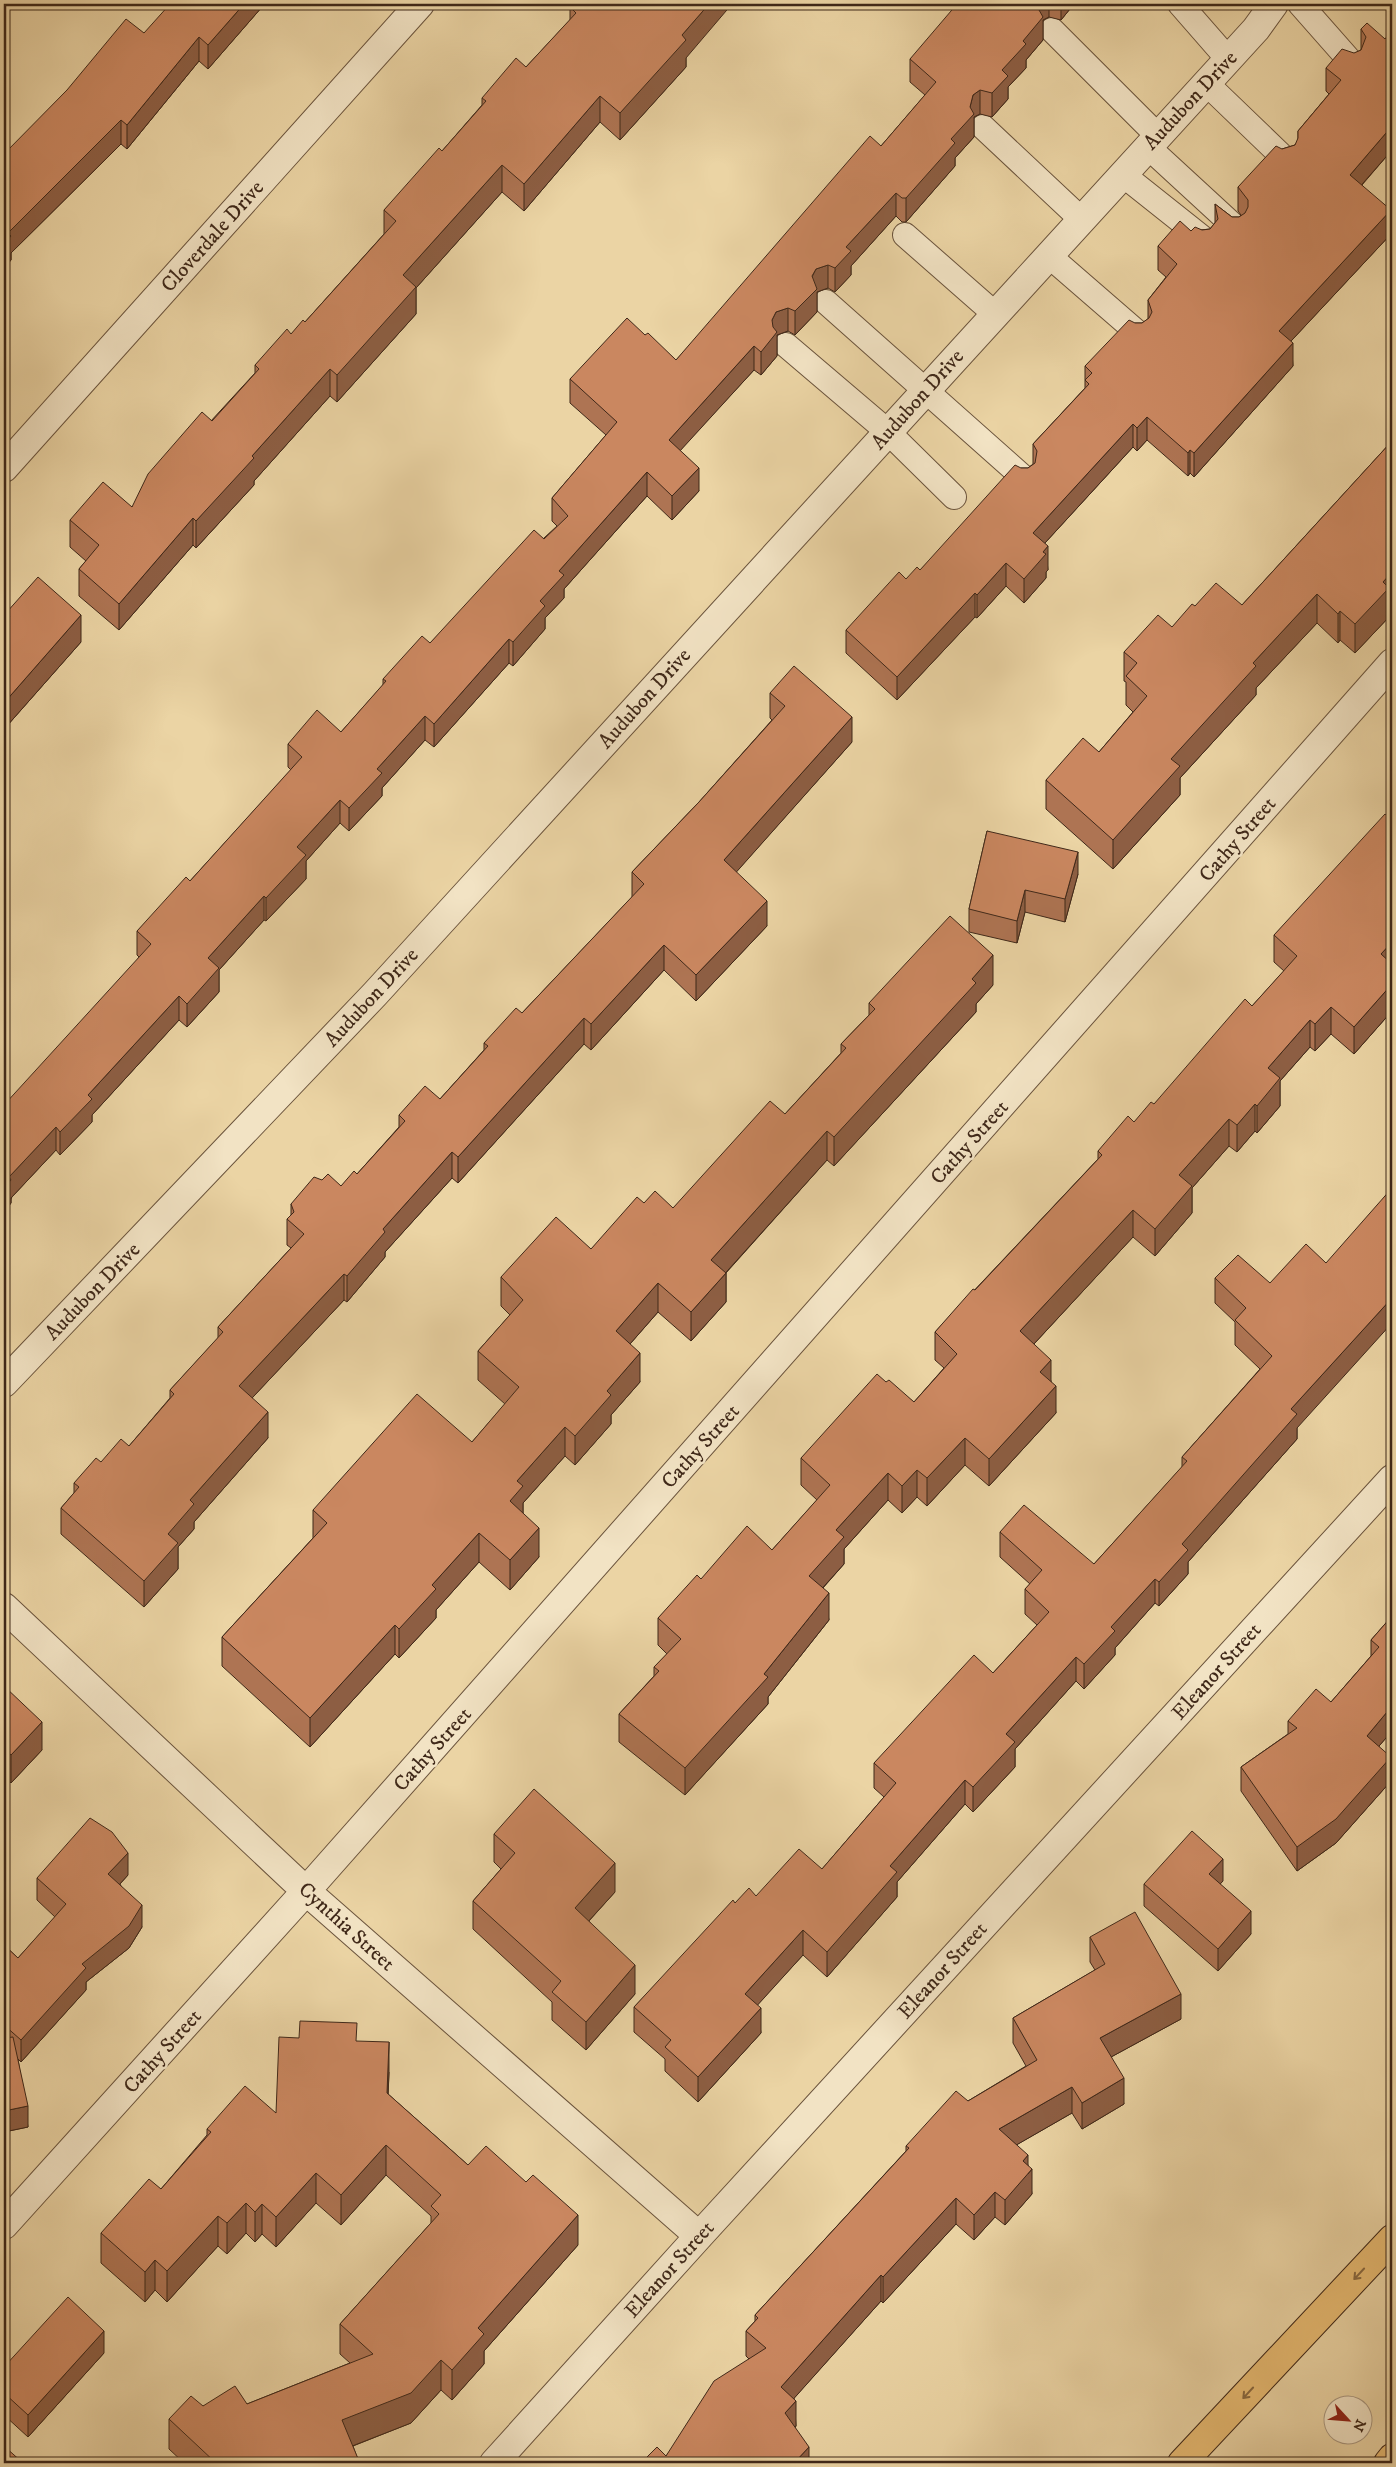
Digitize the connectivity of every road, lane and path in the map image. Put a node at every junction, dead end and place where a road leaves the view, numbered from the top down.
1 (420, 4) edge
2 (1180, 4) edge
3 (1274, 4) edge
4 (1300, 4) edge
5 (1052, 30) dead end
6 (1228, 59) junction
7 (1352, 62) edge
8 (1206, 82) junction
9 (983, 127) dead end
10 (1152, 141) junction
11 (1285, 159) edge
12 (1122, 174) junction
13 (1081, 219) junction
14 (1235, 227) edge
15 (905, 235) dead end
16 (1205, 240) edge
17 (1048, 255) junction
18 (826, 302) dead end
19 (995, 314) junction
20 (1138, 333) edge
21 (786, 345) dead end
22 (926, 390) junction
23 (888, 432) junction
24 (4, 468) edge
25 (1024, 478) edge
26 (954, 497) dead end
27 (1392, 663) edge
28 (4, 1383) edge
29 (1392, 1479) edge
30 (4, 1607) edge
31 (306, 1891) junction
32 (4, 2225) edge
33 (699, 2236) junction
34 (1392, 2239) edge
35 (1392, 2458) edge
36 (494, 2463) edge
37 (1182, 2463) edge
38 (1388, 2463) edge

1 - 24 street, Cloverdale Drive
2 - 6 lane
3 - 6 street, Audubon Drive
4 - 7 lane
5 - 10 lane
6 - 8 street, Audubon Drive
8 - 10 street, Audubon Drive
8 - 11 lane
9 - 13 lane
10 - 12 street, Audubon Drive
10 - 14 lane
12 - 13 street, Audubon Drive
12 - 16 lane
13 - 17 street, Audubon Drive
15 - 19 lane
17 - 19 street, Audubon Drive
17 - 20 lane
18 - 22 lane
19 - 22 street, Audubon Drive
21 - 23 lane
22 - 23 street, Audubon Drive
22 - 25 lane
23 - 26 lane
23 - 28 street, Audubon Drive
27 - 31 street, Cathy Street
29 - 33 street, Eleanor Street
30 - 31 street, Cynthia Street
31 - 32 street, Cathy Street
31 - 33 street, Cynthia Street
33 - 36 street, Eleanor Street
34 -> 37 highway
35 - 38 highway

